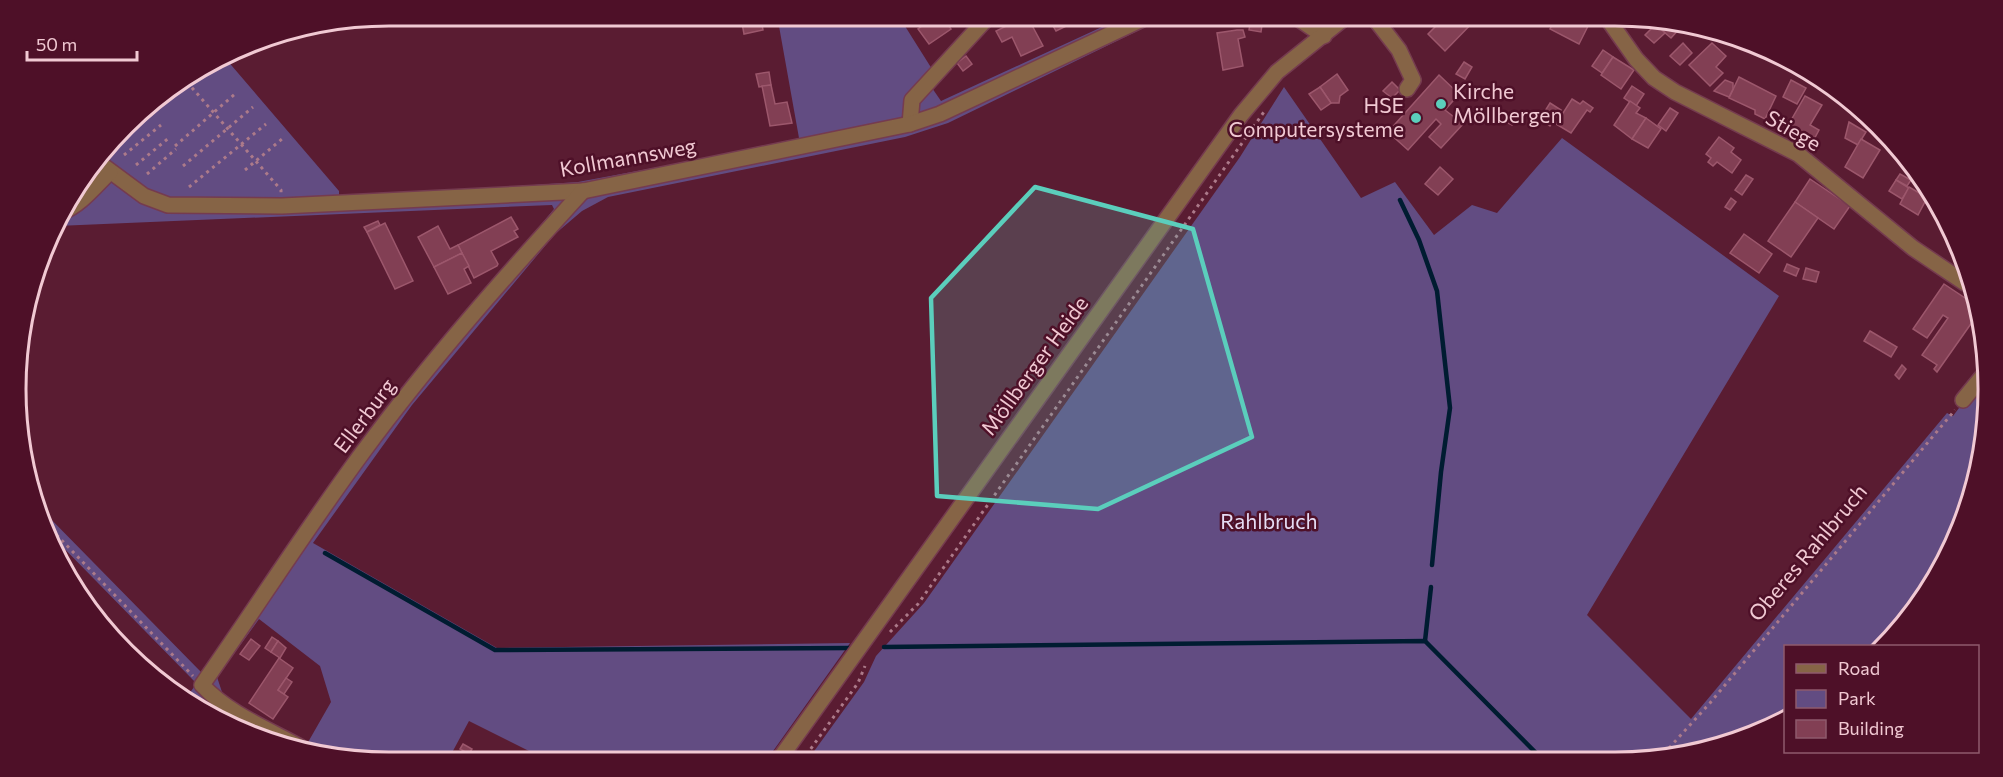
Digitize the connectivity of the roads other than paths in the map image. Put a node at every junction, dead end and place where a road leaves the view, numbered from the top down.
1 (980, 26) edge
2 (1128, 26) edge
3 (1310, 26) edge
4 (1335, 26) edge
5 (1380, 26) edge
6 (1613, 26) edge
7 (1324, 36) junction
8 (1407, 89) dead end
9 (910, 124) junction
10 (103, 166) edge
11 (110, 172) junction
12 (583, 191) junction
13 (77, 202) edge
14 (1960, 280) edge
15 (1978, 382) edge
16 (1964, 400) road end
17 (273, 732) edge
18 (784, 752) edge

1 - 9 street
2 - 9 street, Kollmannsweg
3 - 7 street
4 - 7 street, Möllberger Heide
5 - 8 street
6 - 14 street, Stiege
7 - 18 street, Möllberger Heide
9 - 12 street, Kollmannsweg
10 - 11 street, Kollmannsweg
11 - 12 street, Kollmannsweg
11 - 13 street
12 - 17 street, Ellerburg
15 - 16 street

